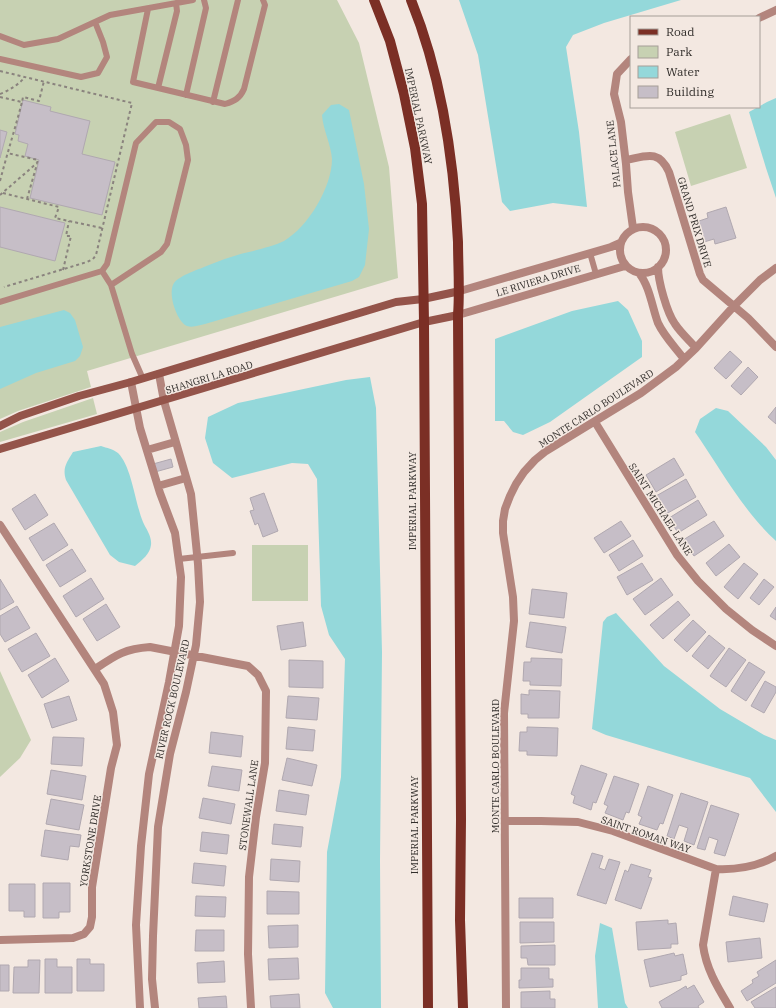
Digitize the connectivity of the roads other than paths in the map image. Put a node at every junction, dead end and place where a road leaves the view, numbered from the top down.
1 (193, 0) edge
2 (204, 0) edge
3 (238, 0) edge
4 (263, 0) edge
5 (374, 0) edge
6 (411, 0) edge
7 (176, 3) junction
8 (148, 9) junction
9 (776, 10) edge
10 (760, 18) edge
11 (95, 22) junction
12 (0, 36) edge
13 (0, 59) edge
14 (630, 60) edge
15 (158, 88) junction
16 (186, 95) junction
17 (212, 102) junction
18 (626, 160) junction
19 (633, 228) junction
20 (620, 243) junction
21 (590, 253) junction
22 (625, 266) junction
23 (658, 267) junction
24 (776, 268) edge
25 (102, 271) junction
26 (639, 273) junction
27 (596, 274) junction
28 (111, 285) junction
29 (460, 291) junction
30 (423, 299) junction
31 (0, 302) edge
32 (734, 306) junction
33 (458, 315) junction
34 (424, 322) junction
35 (776, 346) edge
36 (696, 348) junction
37 (684, 359) junction
38 (159, 374) junction
39 (143, 379) junction
40 (131, 382) junction
41 (164, 401) junction
42 (136, 409) junction
43 (595, 422) junction
44 (0, 426) edge
45 (175, 442) junction
46 (0, 449) edge
47 (147, 450) junction
48 (186, 478) junction
49 (158, 486) junction
50 (0, 525) edge
51 (233, 553) dead end
52 (198, 556) junction
53 (179, 559) junction
54 (776, 646) edge
55 (175, 651) junction
56 (194, 654) junction
57 (95, 669) junction
58 (505, 821) junction
59 (776, 856) edge
60 (716, 869) junction
61 (0, 940) edge
62 (140, 1008) edge
63 (155, 1008) edge
64 (251, 1008) edge
65 (428, 1008) edge
66 (463, 1008) edge
67 (506, 1008) edge
68 (730, 1008) edge

1 - 7 lane
2 - 16 lane
3 - 17 lane
4 - 17 lane
5 - 30 main road, IMPERIAL PARKWAY
6 - 29 main road
7 - 8 lane
7 - 15 lane
8 - 11 lane
8 - 15 lane
9 - 10 street
11 - 12 lane
11 - 13 lane
14 - 18 street, PALACE LANE
15 - 16 lane
16 - 17 lane
18 - 19 street, PALACE LANE
18 - 32 street, GRAND PRIX DRIVE
19 - 20 street
19 - 23 street
20 - 21 street, LE RIVIERA DRIVE
20 - 22 street
21 - 27 lane
21 - 29 street, LE RIVIERA DRIVE
22 - 26 street
22 - 27 street, LE RIVIERA DRIVE
23 - 26 street
23 - 36 street
24 - 32 street, MONTE CARLO BOULEVARD
25 - 28 lane
25 - 28 lane
25 - 31 lane
26 - 37 street
27 - 33 street, LE RIVIERA DRIVE
28 - 39 lane
29 - 30 street, SHANGRI LA ROAD
29 - 33 main road
30 - 34 main road, IMPERIAL PARKWAY
30 - 38 street, SHANGRI LA ROAD
32 - 35 street, GRAND PRIX DRIVE
32 - 36 street, MONTE CARLO BOULEVARD
33 - 34 street, SHANGRI LA ROAD
33 - 66 main road
34 - 41 street, SHANGRI LA ROAD
34 - 65 main road, IMPERIAL PARKWAY
36 - 37 street, MONTE CARLO BOULEVARD
37 - 43 street, MONTE CARLO BOULEVARD
38 - 39 street, SHANGRI LA ROAD
38 - 41 street, RIVER ROCK BOULEVARD
39 - 40 street, SHANGRI LA ROAD
40 - 42 street, RIVER ROCK BOULEVARD
40 - 44 street, SHANGRI LA ROAD
41 - 42 street, SHANGRI LA ROAD
41 - 45 street, RIVER ROCK BOULEVARD
42 - 46 street, SHANGRI LA ROAD
42 - 47 street, RIVER ROCK BOULEVARD
43 - 54 street, SAINT MICHAEL LANE
43 - 58 street, MONTE CARLO BOULEVARD
45 - 47 street
45 - 48 street, RIVER ROCK BOULEVARD
47 - 49 street, RIVER ROCK BOULEVARD
48 - 49 street
48 - 52 street, RIVER ROCK BOULEVARD
49 - 53 street, RIVER ROCK BOULEVARD
50 - 57 street, YORKSTONE DRIVE
51 - 52 lane
52 - 53 lane
52 - 56 street, RIVER ROCK BOULEVARD
53 - 55 street, RIVER ROCK BOULEVARD
55 - 56 street
55 - 57 street
55 - 62 street, RIVER ROCK BOULEVARD
56 - 63 street, RIVER ROCK BOULEVARD
56 - 64 street, STONEWALL LANE
57 - 61 street, YORKSTONE DRIVE
58 - 60 street, SAINT ROMAN WAY
58 - 67 street, MONTE CARLO BOULEVARD
59 - 60 street, SAINT ROMAN WAY
60 - 68 street

